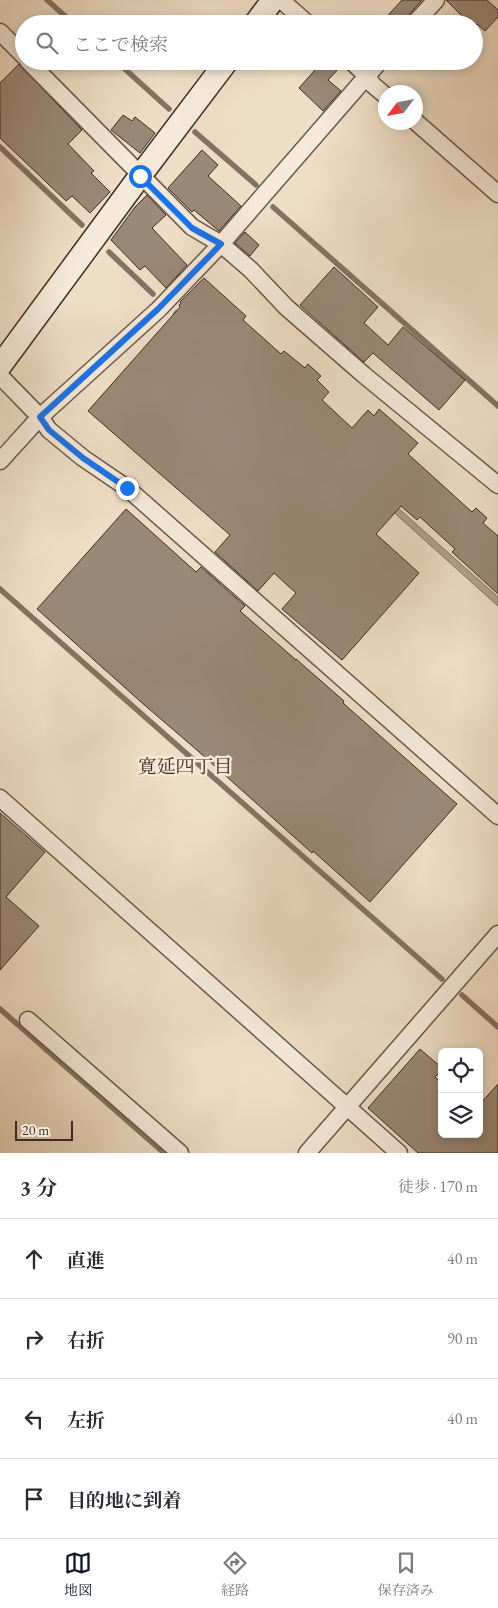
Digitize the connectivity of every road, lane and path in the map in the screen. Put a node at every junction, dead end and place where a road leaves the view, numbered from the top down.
1 (273, 0) edge
2 (282, 0) edge
3 (436, 0) edge
4 (262, 15) edge
5 (298, 15) edge
6 (422, 15) edge
7 (0, 32) edge
8 (15, 47) edge
9 (37, 70) edge
10 (220, 70) edge
11 (361, 70) edge
12 (372, 70) edge
13 (367, 76) junction
14 (378, 89) edge
15 (423, 128) edge
16 (140, 176) junction
17 (498, 194) edge
18 (221, 244) junction
19 (0, 366) edge
20 (0, 376) edge
21 (40, 417) junction
22 (0, 461) edge
23 (498, 485) edge
24 (0, 798) edge
25 (498, 816) edge
26 (498, 934) edge
27 (28, 1020) dead end
28 (347, 1107) junction
29 (180, 1153) edge
30 (306, 1153) edge
31 (399, 1153) edge

1 - 4 street
2 - 5 street
3 - 6 street
7 - 8 street
9 - 16 street
10 - 16 street
11 - 13 street
12 - 13 street
13 - 14 street
13 - 18 street
15 - 17 street
16 - 18 street
16 - 19 street
18 - 21 street
18 - 23 street
20 - 21 street
21 - 22 street
21 - 25 street
24 - 28 street
26 - 28 street
27 - 29 street
28 - 30 street
28 - 31 street

